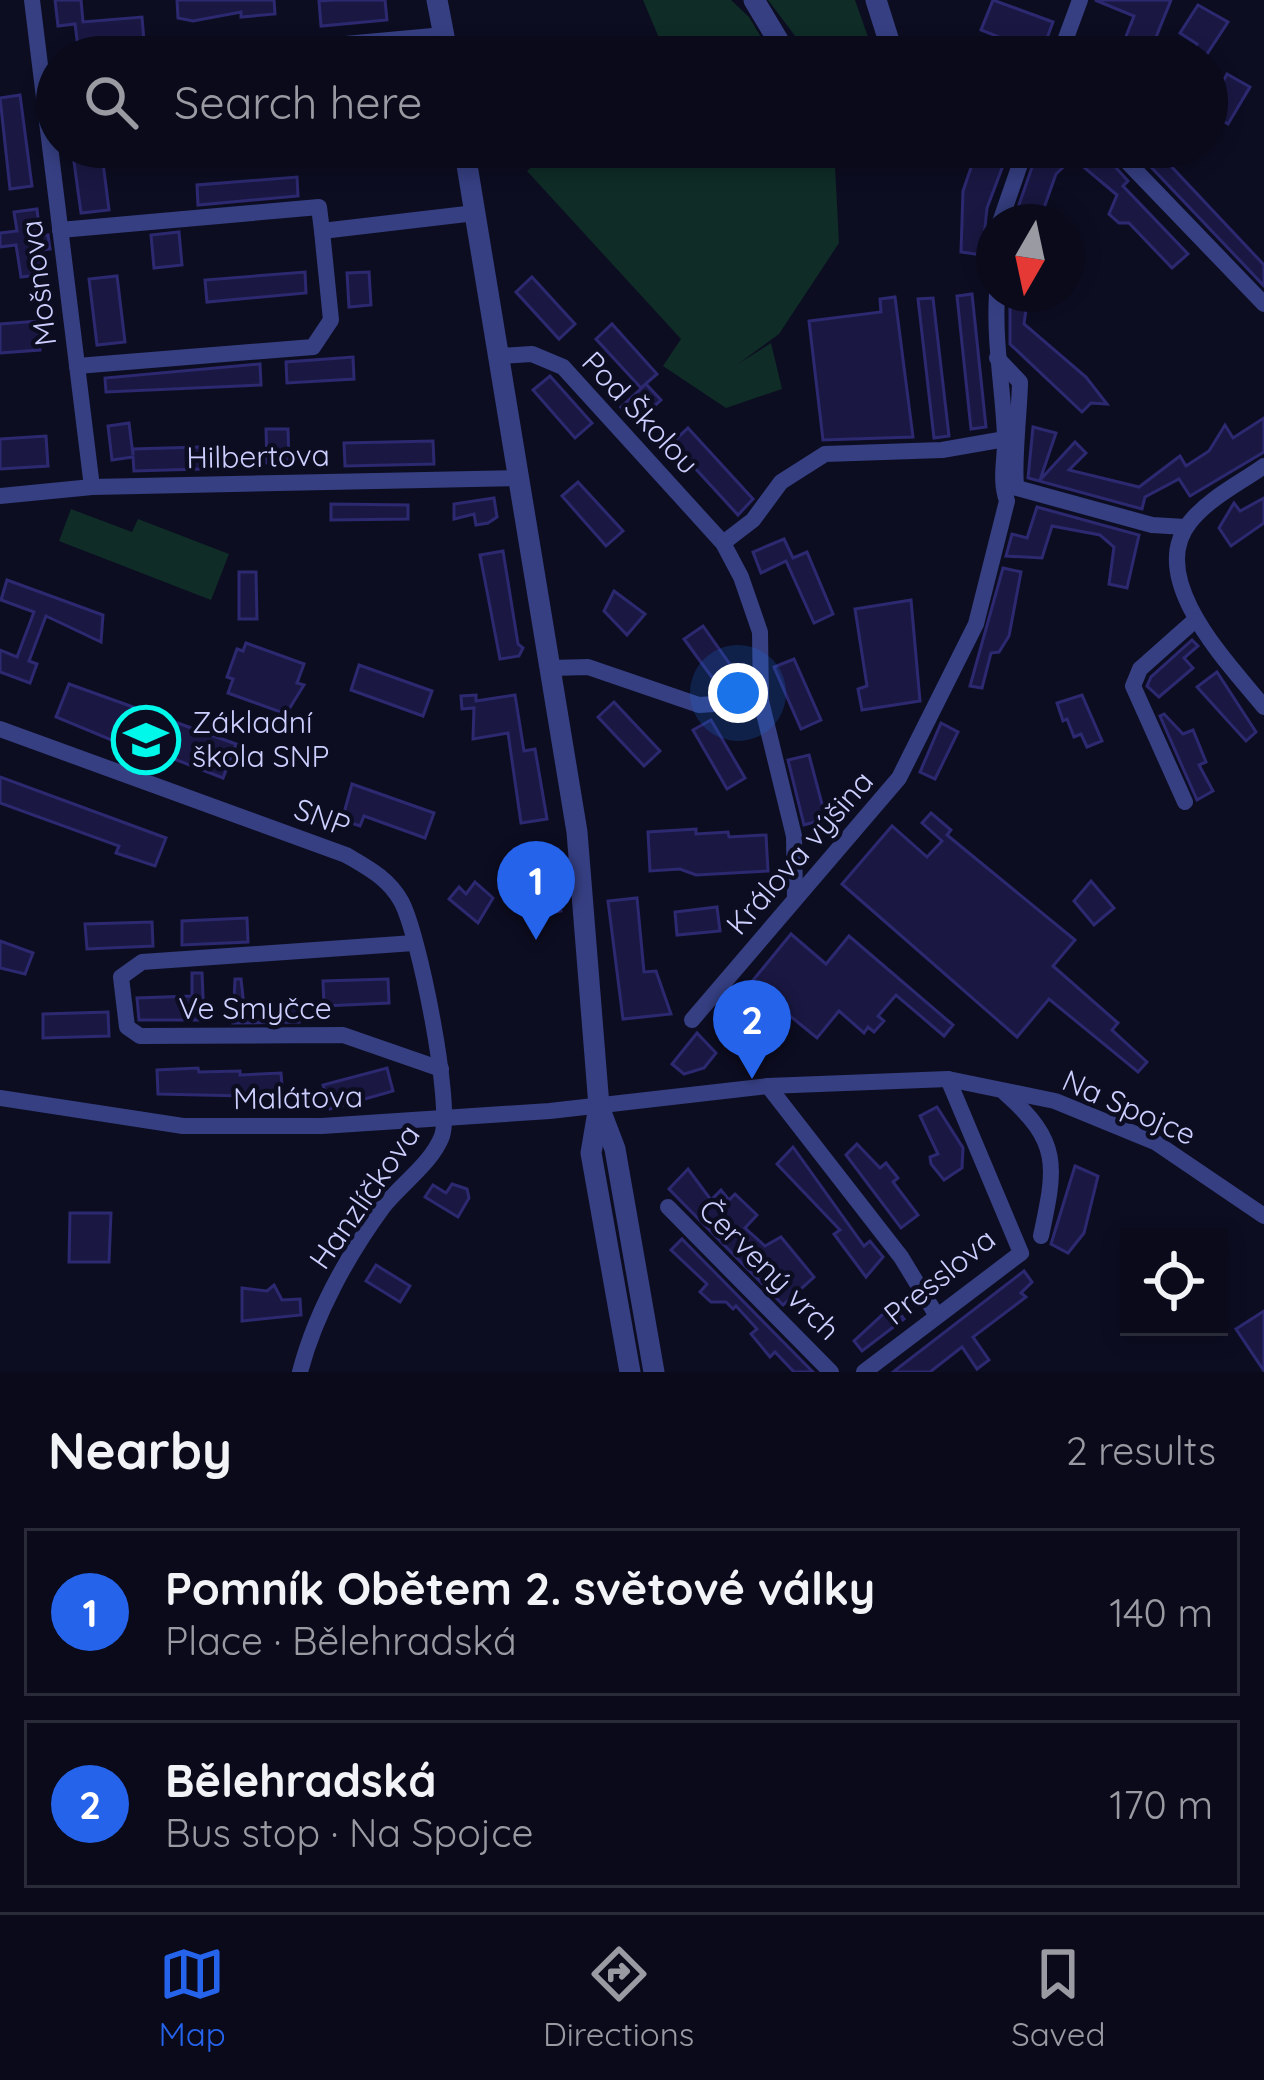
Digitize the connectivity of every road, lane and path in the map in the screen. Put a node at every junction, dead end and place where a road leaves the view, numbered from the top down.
1 (32, 0) edge
2 (437, 0) edge
3 (754, 0) edge
4 (876, 0) edge
5 (1080, 0) edge
6 (41, 36) edge
7 (444, 36) edge
8 (775, 36) edge
9 (887, 36) edge
10 (1067, 36) edge
11 (56, 168) edge
12 (468, 168) edge
13 (1019, 168) edge
14 (1133, 168) edge
15 (1006, 204) edge
16 (475, 213) junction
17 (60, 230) junction
18 (322, 231) junction
19 (1264, 304) edge
20 (997, 312) edge
21 (500, 356) junction
22 (997, 358) junction
23 (77, 366) junction
24 (1005, 439) junction
25 (1264, 466) edge
26 (518, 478) junction
27 (92, 487) junction
28 (0, 496) edge
29 (1185, 527) junction
30 (723, 543) junction
31 (1194, 621) junction
32 (551, 668) junction
33 (761, 701) junction
34 (1264, 707) edge
35 (0, 729) edge
36 (1185, 802) dead end
37 (795, 899) junction
38 (414, 943) junction
39 (692, 1020) dead end
40 (441, 1069) junction
41 (948, 1078) junction
42 (768, 1086) junction
43 (1001, 1090) junction
44 (0, 1098) edge
45 (599, 1106) junction
46 (446, 1119) junction
47 (668, 1207) dead end
48 (1264, 1216) edge
49 (1041, 1236) dead end
50 (937, 1316) junction
51 (300, 1372) edge
52 (630, 1372) edge
53 (654, 1372) edge
54 (831, 1372) edge
55 (865, 1372) edge

1 - 6 street, Mošnova
2 - 7 street
3 - 8 street
4 - 9 street
5 - 10 street
11 - 17 street, Mošnova
12 - 16 street
13 - 15 street
14 - 19 street
16 - 18 street
16 - 21 street
17 - 18 street
17 - 23 street, Mošnova
18 - 23 street
20 - 22 street, Králova výšina
21 - 26 street
21 - 30 street, Pod Školou
22 - 24 street, Králova výšina
22 - 29 street
23 - 27 street, Mošnova
24 - 30 street
24 - 37 street, Králova výšina
25 - 29 street
26 - 27 street, Hilbertova
26 - 32 street
27 - 28 street, Hilbertova
29 - 31 street
30 - 33 street, Pod Školou
31 - 34 street
31 - 36 street
32 - 33 street
32 - 45 street
33 - 37 street, Pod Školou
35 - 38 street, SNP
37 - 39 street, Králova výšina
38 - 40 street, SNP
38 - 40 street, Ve Smyčce
40 - 46 street, SNP
41 - 42 street, Na Spojce
41 - 43 street, Na Spojce
41 - 50 street, Presslova
42 - 45 street, Na Spojce
42 - 50 street
43 - 48 street, Na Spojce
43 - 49 street, Presslova
44 - 46 street, Malátova
45 - 46 street, Malátova
45 - 52 street
45 - 53 street
46 - 51 street, Hanzlíčkova
47 - 54 street, Červený vrch
50 - 55 street, Presslova

